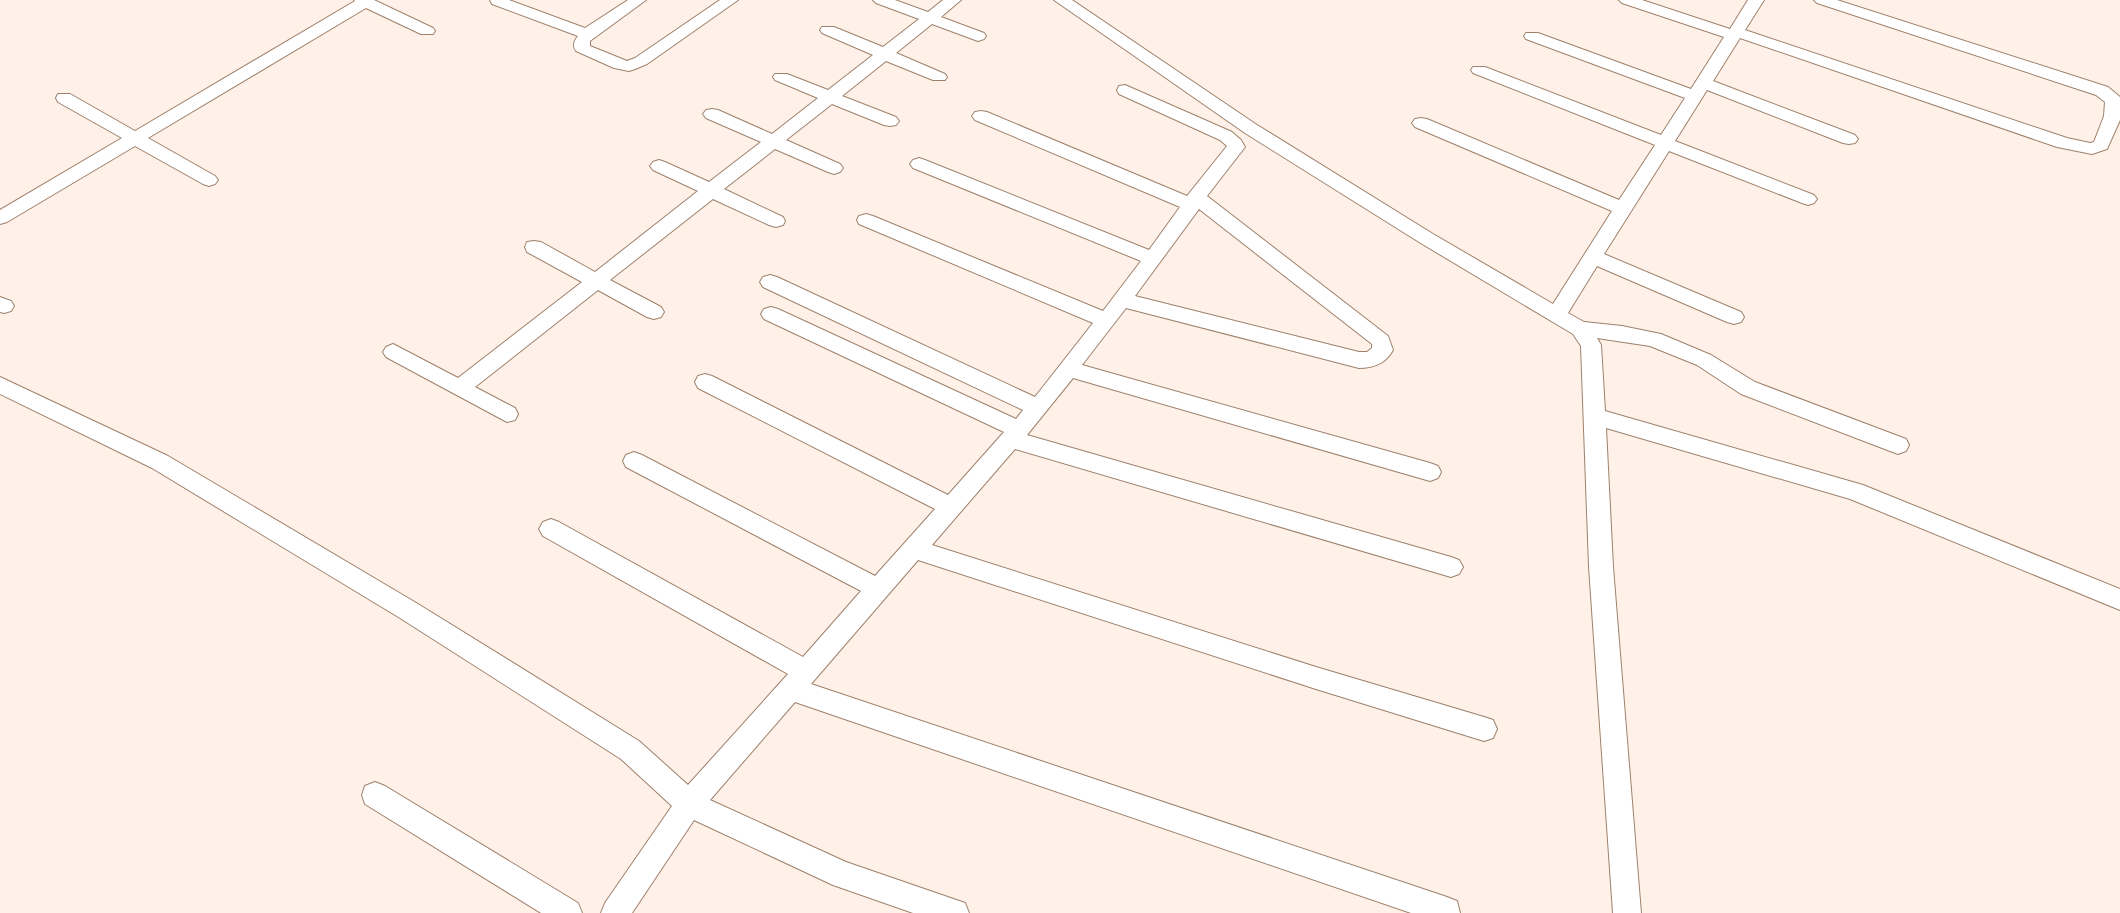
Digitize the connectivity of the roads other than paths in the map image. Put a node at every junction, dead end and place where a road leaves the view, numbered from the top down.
1 (730, 0) edge
2 (881, 0) edge
3 (953, 0) edge
4 (1062, 0) edge
5 (1627, 0) edge
6 (1756, 0) edge
7 (1822, 0) edge
8 (364, 1) edge
9 (498, 1) dead end
10 (635, 1) edge
11 (930, 18) junction
12 (427, 30) dead end
13 (828, 30) dead end
14 (587, 34) junction
15 (1735, 34) junction
16 (978, 36) dead end
17 (1532, 36) dead end
18 (883, 54) junction
19 (1479, 70) dead end
20 (781, 77) dead end
21 (939, 78) dead end
22 (1699, 89) junction
23 (1125, 90) dead end
24 (830, 96) junction
25 (64, 98) dead end
26 (712, 114) dead end
27 (981, 116) dead end
28 (890, 121) dead end
29 (1421, 123) dead end
30 (135, 138) junction
31 (1849, 139) dead end
32 (773, 141) junction
33 (1665, 143) junction
34 (919, 164) dead end
35 (659, 166) dead end
36 (834, 168) dead end
37 (209, 180) dead end
38 (710, 190) junction
39 (1808, 199) dead end
40 (1194, 201) junction
41 (1623, 209) junction
42 (0, 218) edge
43 (866, 220) dead end
44 (776, 221) dead end
45 (534, 247) dead end
46 (1593, 257) junction
47 (1153, 259) junction
48 (596, 281) junction
49 (770, 282) dead end
50 (1122, 300) junction
51 (654, 312) dead end
52 (771, 314) dead end
53 (1556, 315) junction
54 (1734, 317) dead end
55 (1106, 320) junction
56 (1580, 329) junction
57 (393, 352) dead end
58 (1068, 369) junction
59 (705, 382) dead end
60 (0, 385) edge
61 (460, 388) junction
62 (1038, 408) junction
63 (507, 414) dead end
64 (1594, 416) junction
65 (1015, 434) junction
66 (1898, 445) dead end
67 (634, 461) dead end
68 (1430, 472) dead end
69 (951, 507) junction
70 (551, 529) dead end
71 (914, 549) junction
72 (1451, 567) dead end
73 (879, 589) junction
74 (2120, 600) edge
75 (798, 680) junction
76 (1484, 729) dead end
77 (375, 795) dead end
78 (689, 804) junction
79 (1447, 911) dead end
80 (568, 913) edge
81 (615, 913) edge
82 (955, 913) edge
83 (1627, 913) edge

1 - 14 street
2 - 11 street
3 - 11 street
4 - 53 street
5 - 15 street
6 - 15 street
7 - 15 street
8 - 12 street
8 - 30 street
9 - 14 street
10 - 14 street
11 - 16 street
11 - 18 street
13 - 18 street
15 - 22 street
17 - 22 street
18 - 21 street
18 - 24 street
19 - 33 street
20 - 24 street
22 - 31 street
22 - 33 street
23 - 40 street
24 - 28 street
24 - 32 street
25 - 30 street
26 - 32 street
27 - 40 street
29 - 41 street
30 - 37 street
30 - 42 street
32 - 36 street
32 - 38 street
33 - 39 street
33 - 41 street
34 - 47 street
35 - 38 street
38 - 44 street
38 - 48 street
40 - 47 street
40 - 50 street
41 - 46 street
43 - 55 street
45 - 48 street
46 - 53 street
46 - 54 street
47 - 50 street
48 - 51 street
48 - 61 street
49 - 62 street
50 - 55 street
52 - 65 street
53 - 56 street
55 - 58 street
56 - 64 street
56 - 66 street
57 - 61 street
58 - 62 street
58 - 68 street
59 - 69 street
60 - 78 street
61 - 63 street
62 - 65 street
64 - 74 street
64 - 83 street
65 - 69 street
65 - 72 street
67 - 73 street
69 - 71 street
70 - 75 street
71 - 73 street
71 - 76 street
73 - 75 street
75 - 78 street
75 - 79 street
77 - 80 street
78 - 81 street
78 - 82 street

